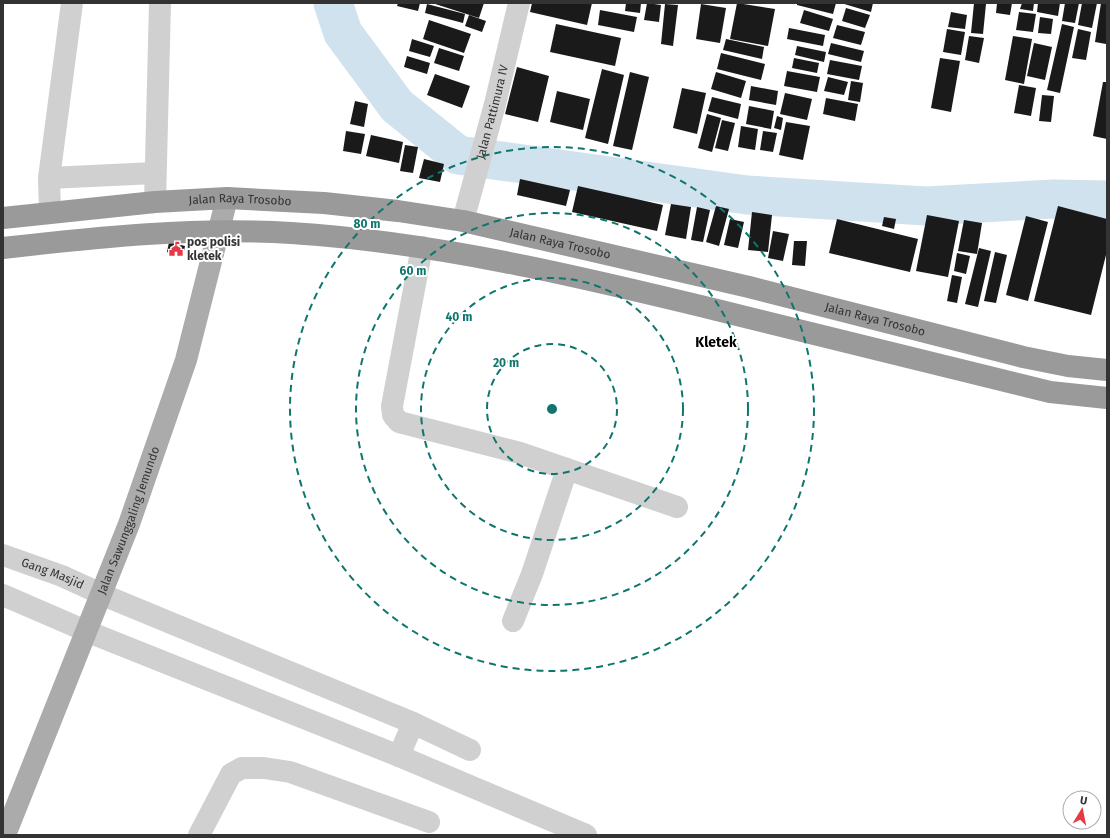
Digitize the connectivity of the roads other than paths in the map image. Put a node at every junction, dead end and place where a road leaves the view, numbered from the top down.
1 (72, 3) edge
2 (160, 3) edge
3 (519, 3) edge
4 (155, 173) junction
5 (49, 178) junction
6 (228, 198) junction
7 (155, 202) junction
8 (50, 212) junction
9 (3, 218) edge
10 (463, 221) junction
11 (220, 231) junction
12 (3, 248) edge
13 (422, 248) junction
14 (1107, 370) edge
15 (1107, 398) edge
16 (567, 470) junction
17 (677, 506) dead end
18 (3, 555) edge
19 (3, 595) edge
20 (99, 597) junction
21 (513, 620) dead end
22 (88, 627) junction
23 (406, 739) junction
24 (470, 750) dead end
25 (429, 822) dead end
26 (5, 835) edge
27 (199, 835) edge
28 (586, 835) edge

1 - 5 street
2 - 4 street
3 - 10 street, Jalan Pattimura IV
4 - 5 street
4 - 7 street
5 - 8 street
6 - 7 highway, Jalan Raya Trosobo
6 - 10 highway, Jalan Raya Trosobo
6 - 11 main road, Jalan Sawunggaling Jemundo
7 - 8 highway, Jalan Raya Trosobo
8 - 9 highway, Jalan Raya Trosobo
10 - 14 highway, Jalan Raya Trosobo
11 - 12 highway
11 - 13 highway
11 - 20 main road, Jalan Sawunggaling Jemundo
13 - 15 highway
13 - 16 street
16 - 17 street
16 - 21 street
18 - 20 street, Gang Masjid
19 - 22 street
20 - 22 main road, Jalan Sawunggaling Jemundo
20 - 23 street, Gang Masjid
22 - 23 street
22 - 26 main road, Jalan Sawunggaling Jemundo
23 - 24 street
23 - 28 street
25 - 27 street

